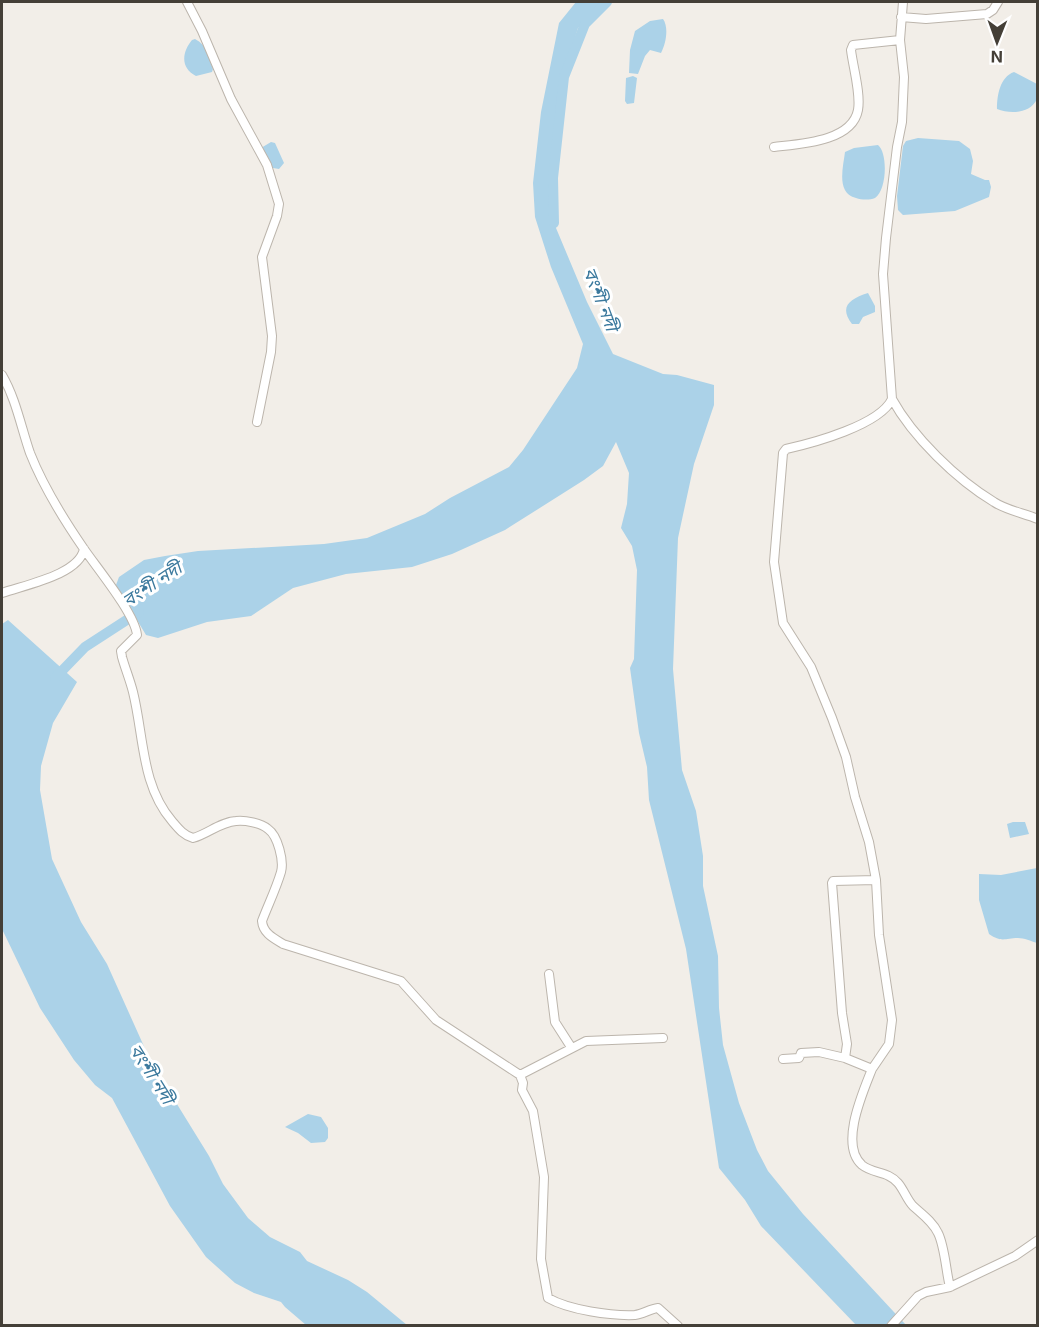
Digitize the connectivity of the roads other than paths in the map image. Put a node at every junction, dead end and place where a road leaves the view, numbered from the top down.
1 (187, 2) edge
2 (903, 2) edge
3 (998, 2) edge
4 (902, 17) junction
5 (900, 40) junction
6 (774, 147) dead end
7 (2, 375) edge
8 (892, 399) junction
9 (257, 422) dead end
10 (1038, 519) edge
11 (84, 549) junction
12 (2, 593) edge
13 (876, 880) junction
14 (549, 974) dead end
15 (663, 1038) dead end
16 (571, 1047) junction
17 (845, 1058) junction
18 (783, 1059) dead end
19 (872, 1069) junction
20 (520, 1075) junction
21 (1038, 1240) edge
22 (950, 1287) junction
23 (678, 1326) edge
24 (891, 1326) edge

1 - 9 street
2 - 4 street
3 - 4 street
4 - 5 street
5 - 6 street
5 - 8 street
7 - 11 street
8 - 10 street
8 - 13 street
11 - 12 street
11 - 20 street
13 - 17 street
13 - 19 street
14 - 16 street
15 - 16 street
16 - 20 street
17 - 18 street
17 - 19 street
19 - 22 street
20 - 23 street
21 - 22 street
22 - 24 street

